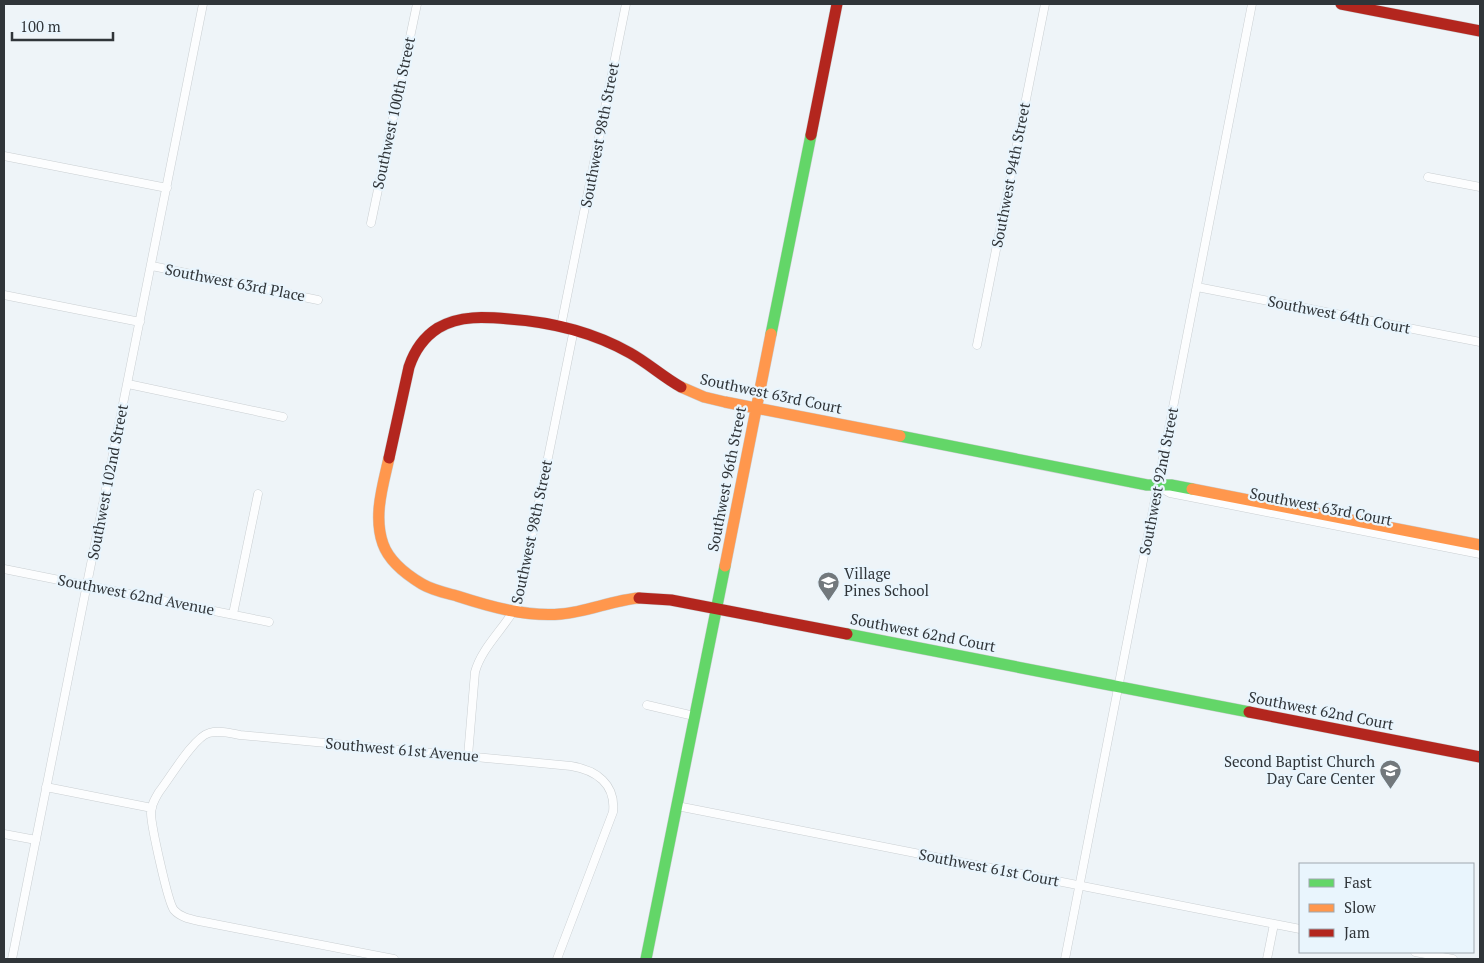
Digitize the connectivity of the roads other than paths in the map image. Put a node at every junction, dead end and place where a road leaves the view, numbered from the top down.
1 (203, 4) edge
2 (417, 4) edge
3 (626, 4) edge
4 (837, 4) edge
5 (1045, 4) edge
6 (1252, 4) edge
7 (1341, 4) edge
8 (1480, 32) edge
9 (4, 156) edge
10 (1428, 177) dead end
11 (1480, 187) edge
12 (167, 188) junction
13 (371, 223) dead end
14 (152, 266) junction
15 (1197, 287) junction
16 (4, 295) edge
17 (318, 300) dead end
18 (140, 322) junction
19 (561, 326) junction
20 (574, 329) junction
21 (426, 338) joint
22 (1480, 342) edge
23 (977, 345) dead end
24 (128, 384) junction
25 (756, 408) junction
26 (283, 417) dead end
27 (1158, 486) junction
28 (258, 494) dead end
29 (1474, 547) edge
30 (1480, 554) edge
31 (4, 569) edge
32 (88, 585) junction
33 (716, 608) junction
34 (514, 612) junction
35 (233, 614) junction
36 (269, 622) dead end
37 (1118, 686) junction
38 (647, 705) dead end
39 (694, 716) junction
40 (468, 756) junction
41 (1480, 757) edge
42 (46, 787) junction
43 (677, 806) junction
44 (152, 808) junction
45 (4, 834) edge
46 (36, 840) junction
47 (1079, 886) junction
48 (1274, 924) junction
49 (1299, 929) edge
50 (1420, 953) edge
51 (12, 959) edge
52 (392, 959) edge
53 (557, 959) edge
54 (646, 959) edge
55 (1065, 959) edge
56 (1267, 959) edge
57 (1453, 959) edge

1 - 12 street, Southwest 102nd Street
2 - 13 street, Southwest 100th Street
3 - 19 street, Southwest 98th Street
4 - 25 street, Southwest 96th Street
5 - 23 street, Southwest 94th Street
6 - 15 street, Southwest 92nd Street
7 - 8 street
9 - 12 street
10 - 11 street
12 - 14 street, Southwest 102nd Street
14 - 17 street, Southwest 63rd Place
14 - 18 street, Southwest 102nd Street
15 - 22 street, Southwest 64th Court
15 - 27 street, Southwest 92nd Street
16 - 18 street
18 - 24 street, Southwest 102nd Street
19 - 20 street, Southwest 63rd Court
19 - 21 street, Southwest 63rd Court
20 - 25 street, Southwest 63rd Court
20 - 34 street, Southwest 98th Street
21 - 34 street, Southwest 62nd Court
24 - 26 street
24 - 32 street, Southwest 102nd Street
25 - 27 street, Southwest 63rd Court
25 - 33 street, Southwest 96th Street
27 - 29 street, Southwest 63rd Court
27 - 37 street, Southwest 92nd Street
28 - 35 street
29 - 30 street, Southwest 63rd Court
31 - 32 street, Southwest 62nd Avenue
32 - 35 street, Southwest 62nd Avenue
32 - 42 street, Southwest 102nd Street
33 - 34 street, Southwest 62nd Court
33 - 37 street, Southwest 62nd Court
33 - 39 street, Southwest 96th Street
34 - 40 street, Southwest 98th Street
35 - 36 street, Southwest 62nd Avenue
37 - 41 street, Southwest 62nd Court
37 - 47 street, Southwest 92nd Street
38 - 39 street
39 - 43 street, Southwest 96th Street
40 - 44 street, Southwest 61st Avenue
40 - 53 street, Southwest 61st Avenue
42 - 44 street
42 - 46 street, Southwest 102nd Street
43 - 47 street, Southwest 61st Court
43 - 54 street, Southwest 96th Street
44 - 52 street
45 - 46 street
46 - 51 street, Southwest 102nd Street
47 - 48 street, Southwest 61st Court
47 - 55 street, Southwest 92nd Street
48 - 49 street, Southwest 61st Court
48 - 56 street
50 - 57 street

